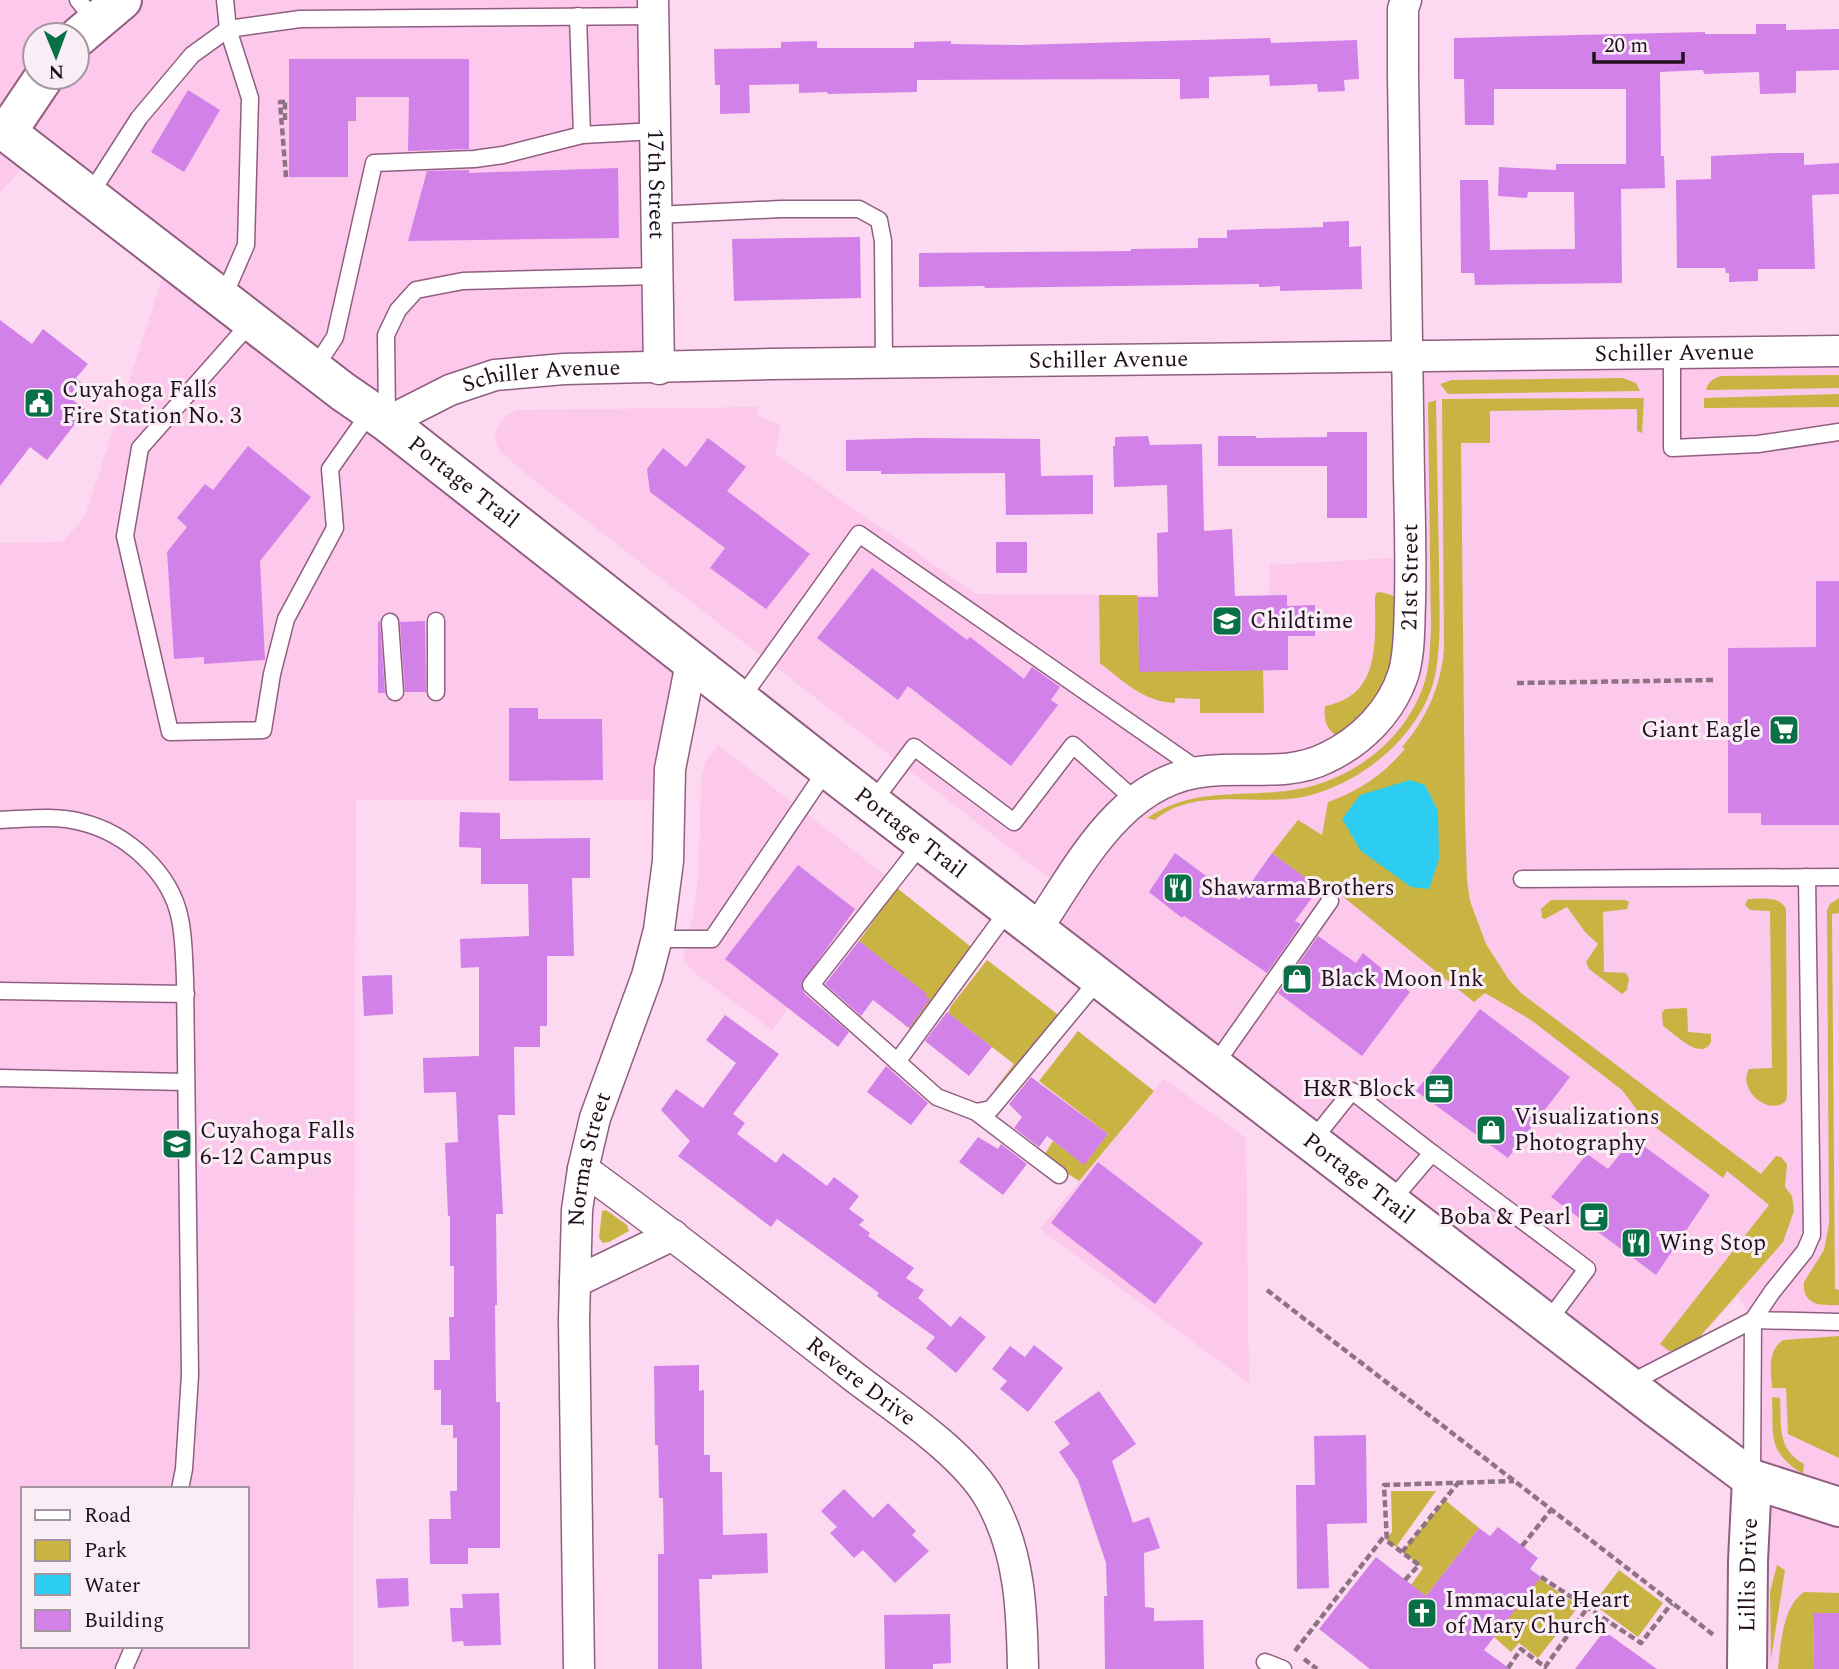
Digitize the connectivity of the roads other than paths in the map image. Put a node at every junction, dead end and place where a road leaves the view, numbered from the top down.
1 (225, 0) edge
2 (1406, 0) edge
3 (653, 8) edge
4 (579, 16) junction
5 (228, 29) junction
6 (34, 91) edge
7 (655, 131) junction
8 (2, 134) edge
9 (582, 135) junction
10 (89, 196) junction
11 (656, 215) junction
12 (657, 276) junction
13 (237, 310) junction
14 (1839, 351) edge
15 (1672, 353) junction
16 (1408, 356) junction
17 (884, 363) junction
18 (314, 369) junction
19 (659, 369) junction
20 (379, 417) junction
21 (1839, 432) edge
22 (436, 621) dead end
23 (390, 622) dead end
24 (691, 663) junction
25 (395, 692) dead end
26 (436, 692) dead end
27 (740, 700) junction
28 (827, 769) junction
29 (1201, 772) junction
30 (1135, 800) junction
31 (872, 803) junction
32 (0, 820) edge
33 (923, 842) junction
34 (1807, 877) junction
35 (1839, 877) edge
36 (1522, 879) dead end
37 (1330, 901) dead end
38 (1022, 920) junction
39 (656, 939) junction
40 (1099, 979) junction
41 (0, 991) edge
42 (186, 995) junction
43 (897, 1062) junction
44 (1214, 1066) junction
45 (0, 1078) edge
46 (186, 1082) junction
47 (975, 1112) junction
48 (1312, 1142) junction
49 (1432, 1153) junction
50 (583, 1169) junction
51 (1059, 1175) dead end
52 (1390, 1202) junction
53 (673, 1235) junction
54 (575, 1282) junction
55 (1754, 1320) junction
56 (1839, 1322) edge
57 (1546, 1324) junction
58 (1626, 1385) junction
59 (1752, 1479) junction
60 (180, 1487) edge
61 (1839, 1507) edge
62 (133, 1648) edge
63 (1265, 1662) dead end
64 (124, 1669) edge
65 (579, 1669) edge
66 (1023, 1669) edge
67 (1283, 1669) edge
68 (1747, 1669) edge

1 - 5 lane
2 - 16 street, 21st Street
3 - 4 lane
3 - 7 street, 17th Street
4 - 5 lane
4 - 9 lane
5 - 10 lane
5 - 13 lane
6 - 8 main road
7 - 9 lane
7 - 11 street, 17th Street
8 - 10 main road, Portage Trail
9 - 18 lane
10 - 13 main road, Portage Trail
11 - 12 street, 17th Street
11 - 17 lane
12 - 19 street, 17th Street
12 - 20 lane
13 - 18 main road, Portage Trail
13 - 20 lane
14 - 15 street, Schiller Avenue
15 - 16 street, Schiller Avenue
15 - 21 lane
16 - 17 street, Schiller Avenue
16 - 29 street, 21st Street
17 - 19 street, Schiller Avenue
18 - 20 main road, Portage Trail
19 - 20 street, Schiller Avenue
20 - 24 main road, Portage Trail
22 - 26 lane
23 - 25 lane
24 - 27 main road, Portage Trail
24 - 39 street, Norma Street
27 - 28 main road, Portage Trail
27 - 29 lane
28 - 31 main road, Portage Trail
28 - 39 lane
29 - 30 street, 21st Street
30 - 31 lane
30 - 38 street, 21st Street
31 - 33 main road, Portage Trail
32 - 42 lane
33 - 38 main road, Portage Trail
33 - 43 lane
34 - 35 lane
34 - 36 lane
34 - 55 lane
37 - 44 lane
38 - 40 main road, Portage Trail
38 - 43 lane
39 - 50 street, Norma Street
40 - 44 main road, Portage Trail
40 - 47 lane
41 - 42 lane
42 - 46 lane
43 - 47 lane
44 - 48 main road, Portage Trail
45 - 46 lane
46 - 60 lane
47 - 51 lane
48 - 49 lane
48 - 52 main road, Portage Trail
49 - 52 lane
49 - 57 lane
50 - 53 street, Revere Drive
50 - 54 street, Norma Street
52 - 57 main road, Portage Trail
53 - 54 street
53 - 66 street, Revere Drive
54 - 65 street, Norma Street
55 - 56 lane
55 - 58 lane
55 - 59 lane
57 - 58 main road, Portage Trail
58 - 59 main road, Portage Trail
59 - 61 main road, Portage Trail
59 - 68 main road, Lillis Drive
62 - 64 lane
63 - 67 lane

